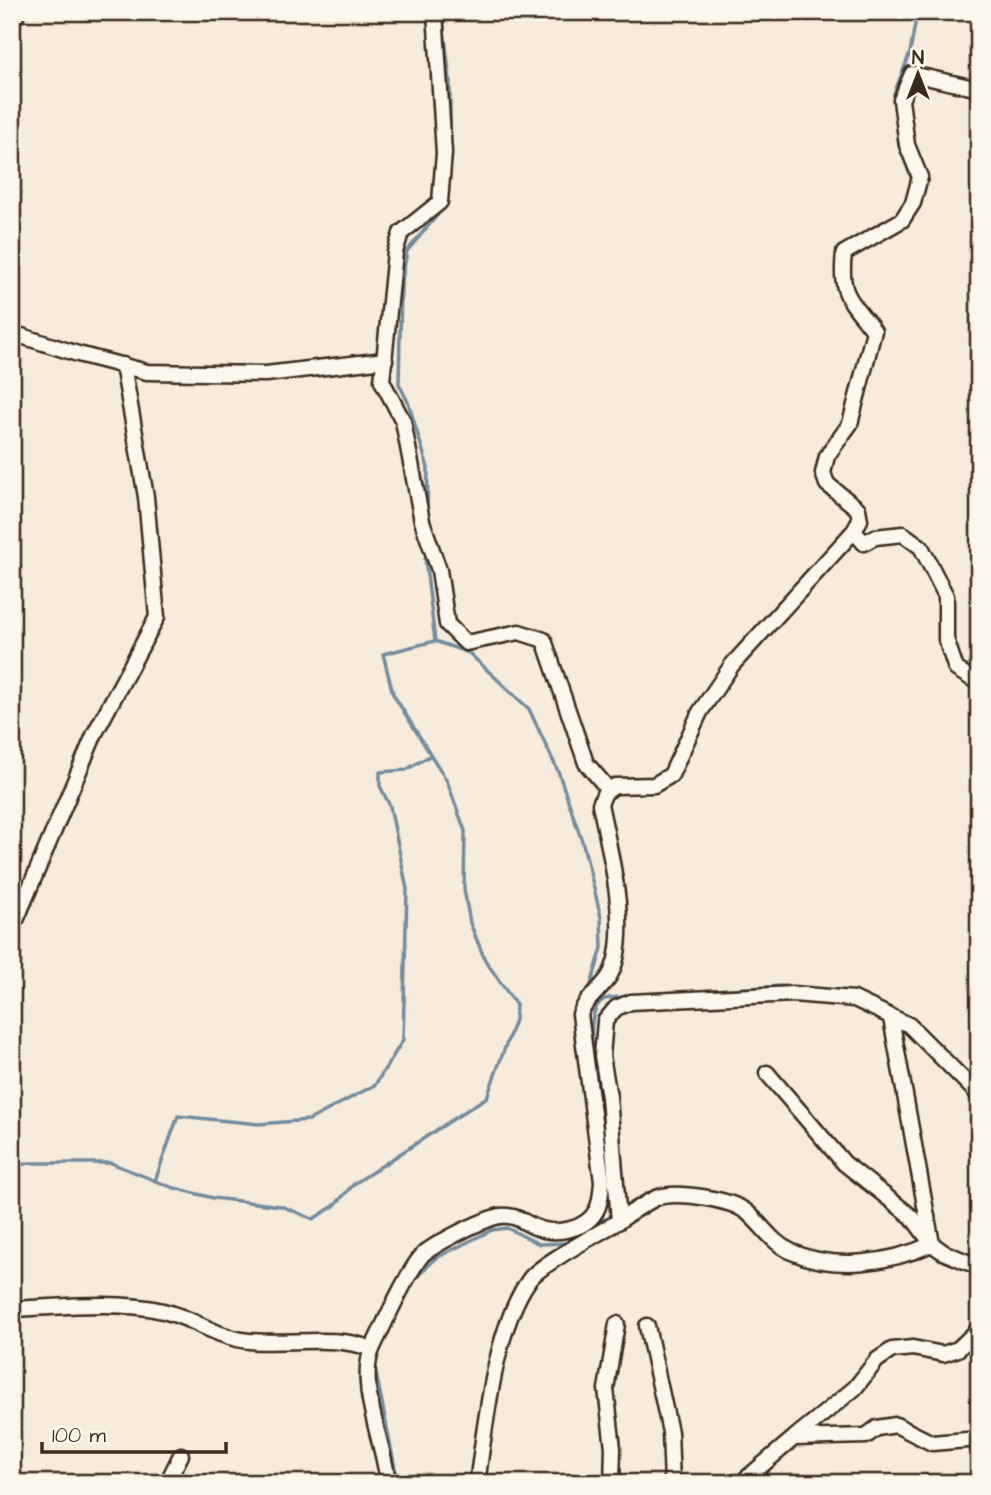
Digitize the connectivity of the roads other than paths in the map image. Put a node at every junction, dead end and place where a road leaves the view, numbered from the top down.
1 (18, 12) edge
2 (435, 12) edge
3 (12, 22) edge
4 (979, 89) edge
5 (12, 333) edge
6 (385, 360) junction
7 (123, 366) junction
8 (854, 531) junction
9 (979, 683) edge
10 (609, 790) junction
11 (12, 917) edge
12 (891, 1018) junction
13 (767, 1073) dead end
14 (979, 1096) edge
15 (619, 1221) junction
16 (932, 1244) junction
17 (979, 1267) edge
18 (12, 1309) edge
19 (617, 1324) dead end
20 (647, 1326) dead end
21 (979, 1329) edge
22 (372, 1349) junction
23 (794, 1438) junction
24 (979, 1439) edge
25 (181, 1455) dead end
26 (167, 1483) edge
27 (388, 1483) edge
28 (477, 1483) edge
29 (612, 1483) edge
30 (672, 1483) edge
31 (741, 1483) edge

1 - 3 street
2 - 6 street
4 - 8 street
5 - 7 street
6 - 7 street
6 - 10 street
7 - 11 street
8 - 9 street
8 - 10 street
10 - 22 street
12 - 14 street
12 - 15 street
12 - 16 street
13 - 16 street
15 - 16 street
15 - 28 street
16 - 17 street
18 - 22 street
19 - 29 street
20 - 30 street
21 - 23 street
22 - 27 street
23 - 24 street
23 - 31 street
25 - 26 street

